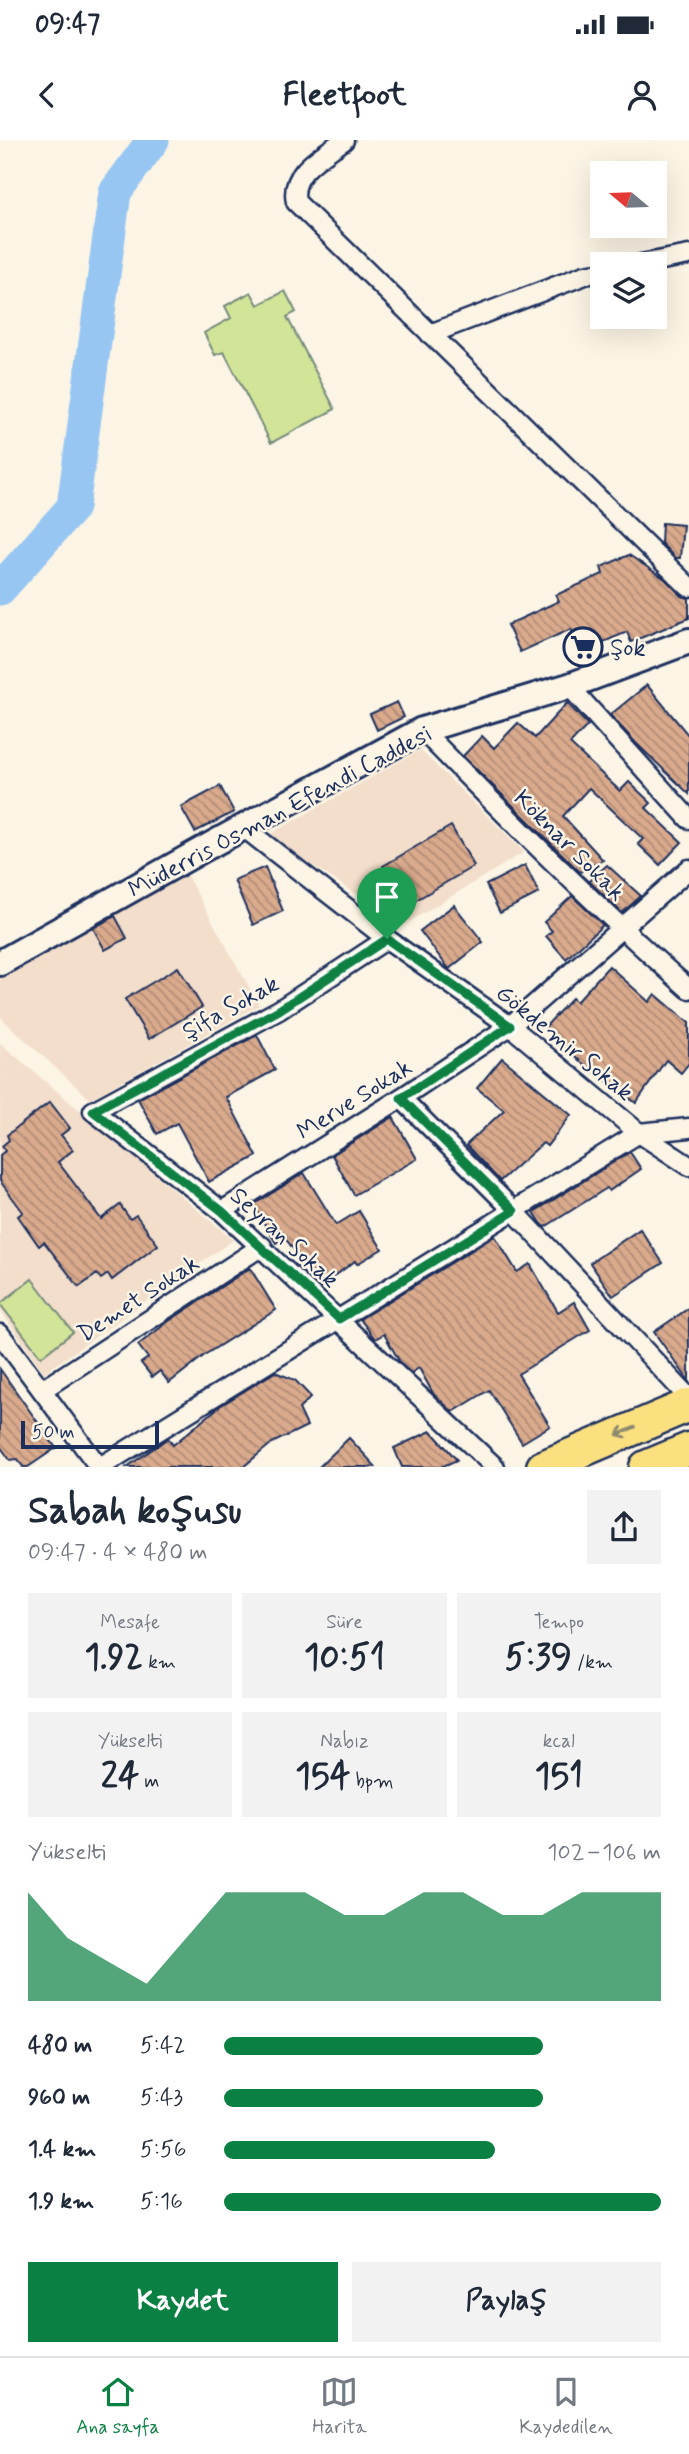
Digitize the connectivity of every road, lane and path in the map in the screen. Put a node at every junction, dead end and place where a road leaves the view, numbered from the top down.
1 (344, 140) edge
2 (689, 255) edge
3 (667, 259) edge
4 (590, 274) edge
5 (430, 334) junction
6 (689, 587) edge
7 (689, 641) edge
8 (569, 686) junction
9 (422, 730) junction
10 (689, 820) edge
11 (243, 827) junction
12 (689, 869) edge
13 (621, 929) junction
14 (387, 939) junction
15 (0, 963) edge
16 (689, 989) edge
17 (510, 1026) junction
18 (401, 1098) junction
19 (93, 1111) joint
20 (689, 1128) edge
21 (639, 1133) junction
22 (689, 1166) edge
23 (222, 1211) junction
24 (514, 1211) junction
25 (262, 1247) junction
26 (339, 1319) junction
27 (0, 1334) edge
28 (42, 1390) junction
29 (689, 1398) edge
30 (689, 1405) edge
31 (689, 1449) edge
32 (100, 1467) edge
33 (495, 1467) edge
34 (543, 1467) edge
35 (646, 1467) edge

1 - 5 street
2 - 3 street
4 - 5 street
5 - 6 street
7 - 8 main road, Müderris Osman Efendi Caddesi
8 - 9 main road, Müderris Osman Efendi Caddesi
8 - 10 street
9 - 11 main road, Müderris Osman Efendi Caddesi
9 - 13 street, Köknar Sokak
11 - 14 street, Gökdemir Sokak
11 - 15 main road, Müderris Osman Efendi Caddesi
12 - 13 street, Merve Sokak
13 - 16 street, Köknar Sokak
13 - 17 street, Merve Sokak
14 - 17 street, Gökdemir Sokak
14 - 19 street, Şifa Sokak
17 - 18 street, Merve Sokak
17 - 21 street, Gökdemir Sokak
18 - 23 street, Merve Sokak
18 - 24 street
19 - 23 street, Seyran Sokak
20 - 21 street
21 - 22 street, Gökdemir Sokak
21 - 24 street
23 - 25 street, Seyran Sokak
24 - 26 street
24 - 29 street
25 - 26 street, Seyran Sokak
25 - 28 street, Demet Sokak
26 - 32 street
26 - 33 street, Seyran Sokak
27 - 28 street
28 - 32 street
30 -> 34 highway
31 - 35 highway

